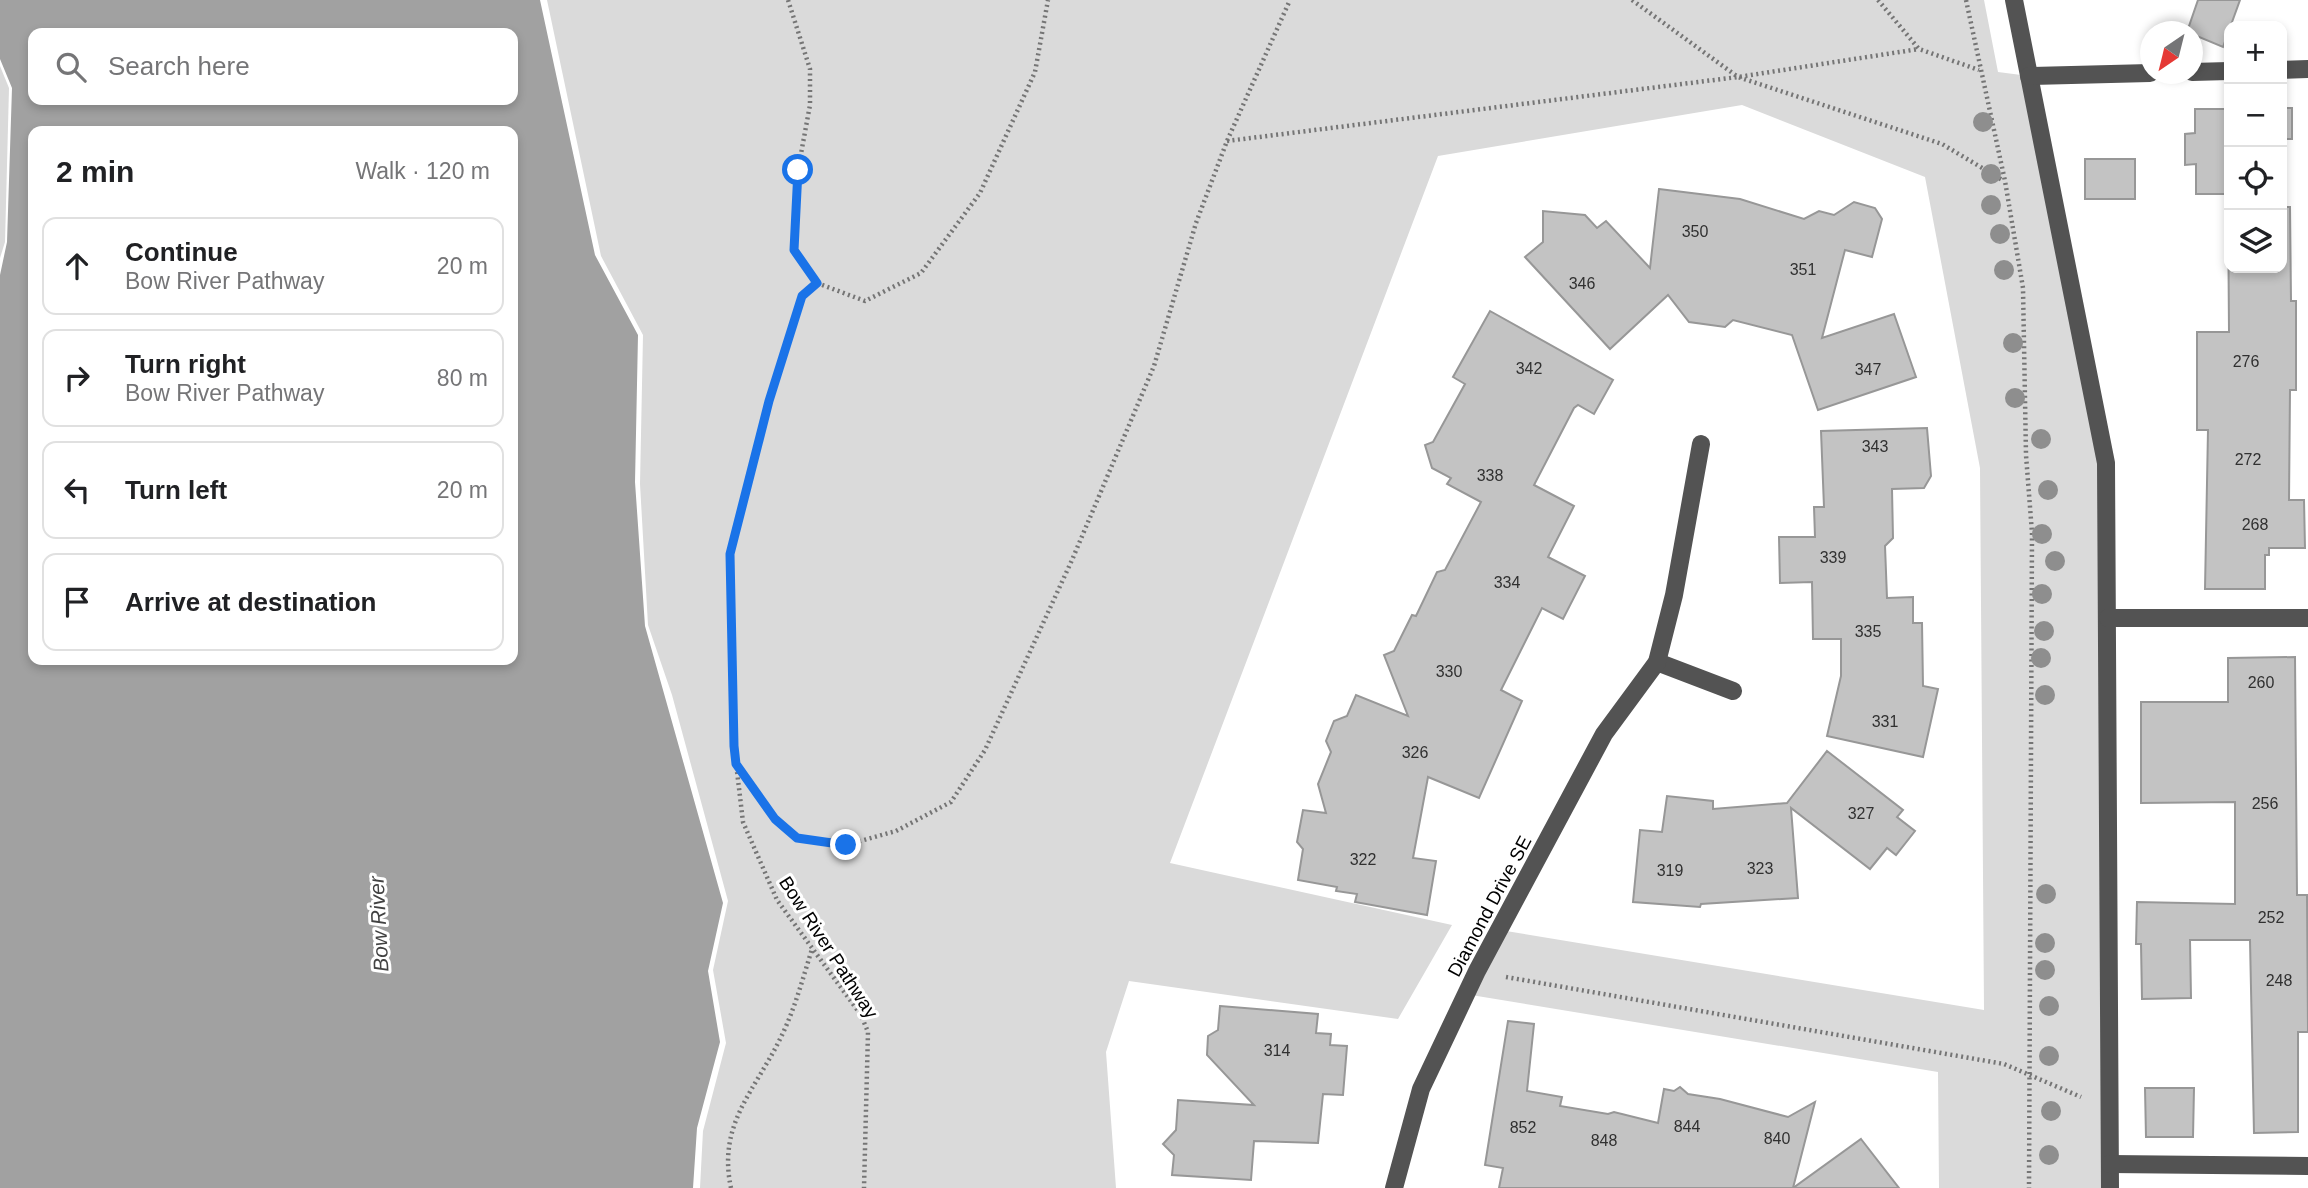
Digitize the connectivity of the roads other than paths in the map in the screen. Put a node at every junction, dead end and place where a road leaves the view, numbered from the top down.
1 (2014, 0) edge
2 (2287, 69) edge
3 (2308, 69) edge
4 (2224, 71) edge
5 (2203, 72) edge
6 (2140, 73) edge
7 (2029, 76) junction
8 (1701, 444) dead end
9 (2108, 618) junction
10 (2308, 618) edge
11 (1657, 662) junction
12 (1733, 691) dead end
13 (2110, 1164) junction
14 (2308, 1166) edge
15 (1394, 1188) edge
16 (2110, 1188) edge

1 - 7 street
2 - 3 street
4 - 5 street
6 - 7 street
7 - 9 street
8 - 11 street, Diamond Drive SE
9 - 10 street
9 - 13 street
11 - 12 street
11 - 15 street, Diamond Drive SE
13 - 14 street
13 - 16 street

